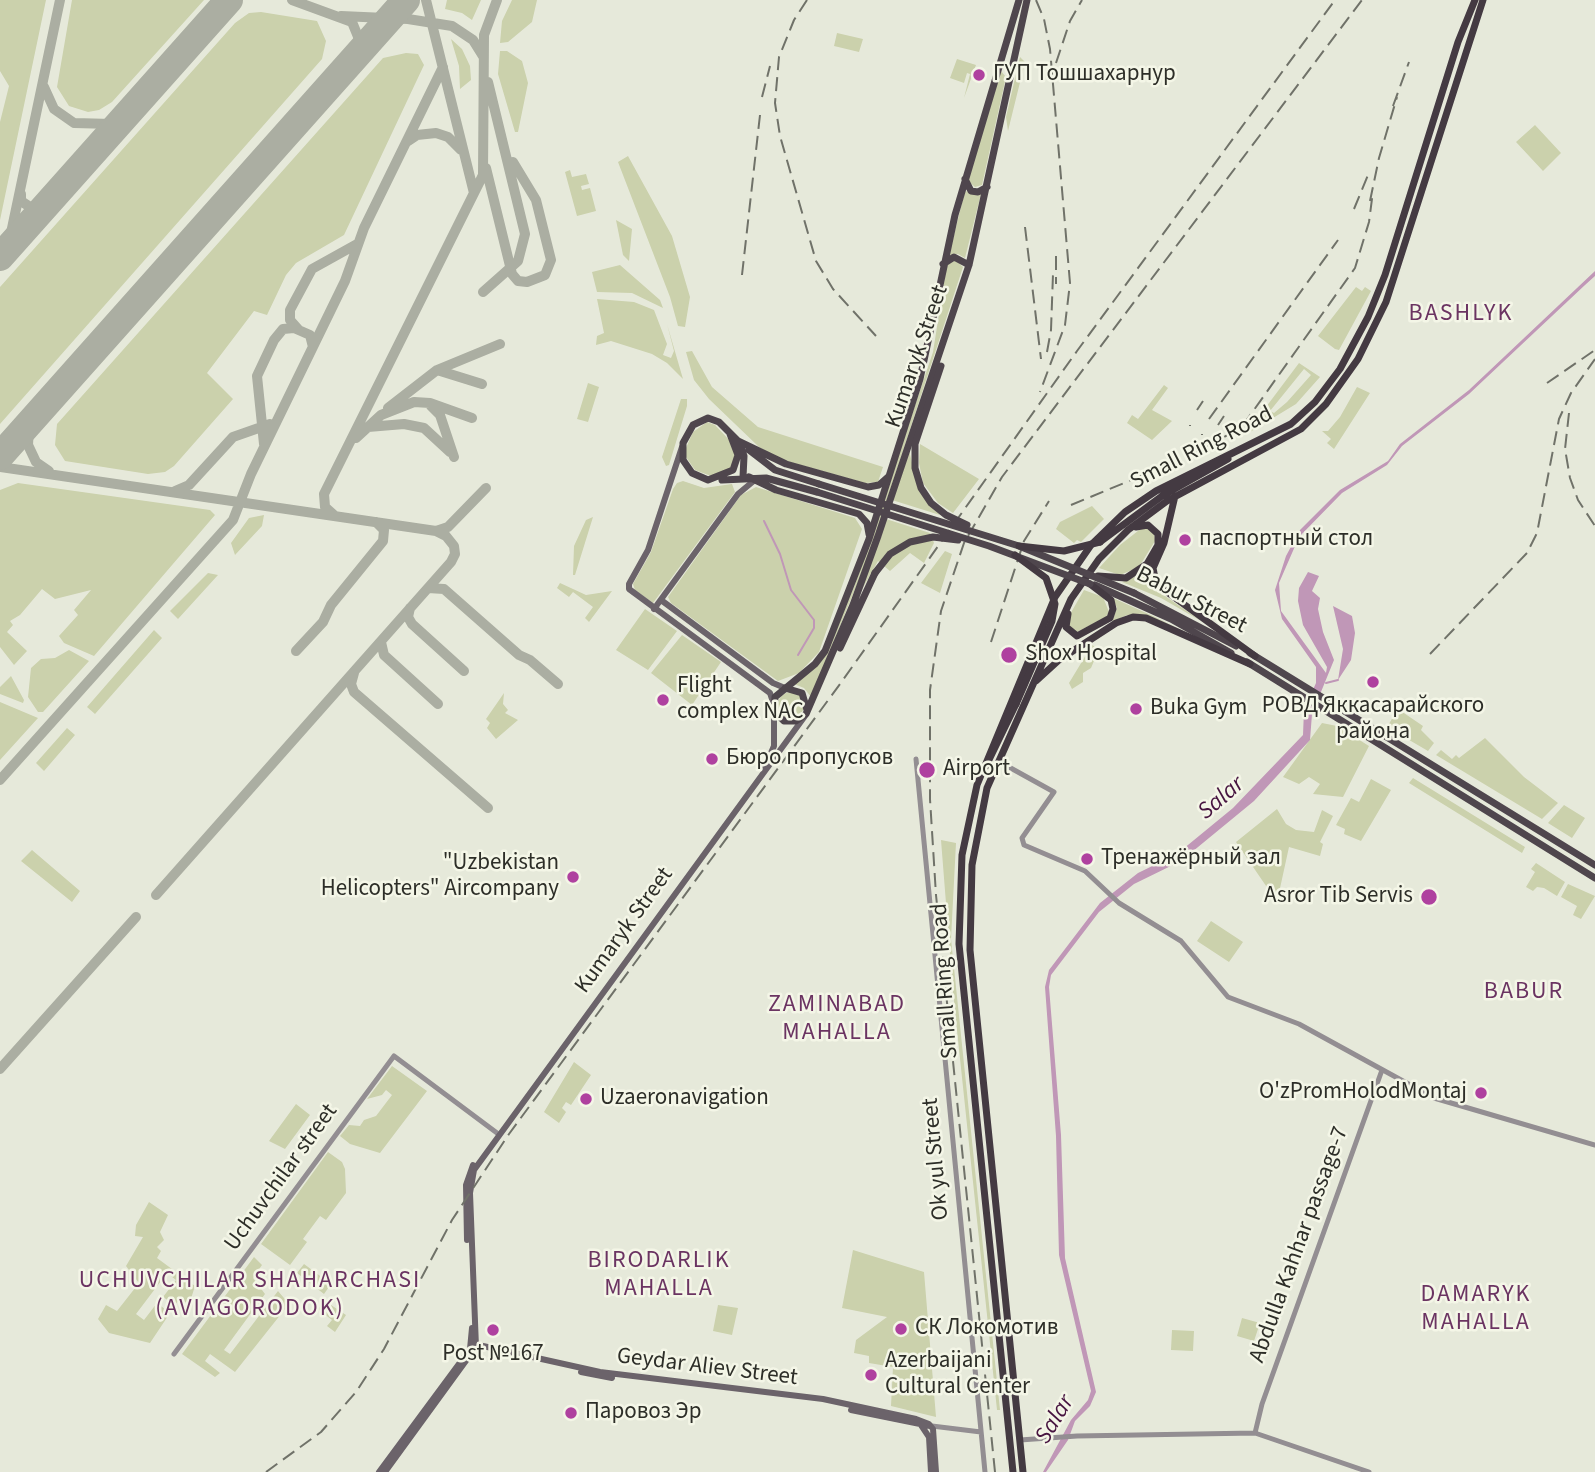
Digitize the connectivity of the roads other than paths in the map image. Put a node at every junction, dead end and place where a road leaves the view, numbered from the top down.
1 (1019, 0) edge
2 (1027, 0) edge
3 (1475, 0) edge
4 (1483, 0) edge
5 (997, 68) junction
6 (1012, 75) junction
7 (965, 178) junction
8 (987, 187) junction
9 (1401, 227) junction
10 (1410, 231) junction
11 (943, 265) junction
12 (969, 265) junction
13 (958, 300) junction
14 (1291, 424) junction
15 (1296, 432) junction
16 (730, 434) junction
17 (683, 441) junction
18 (738, 441) junction
19 (1248, 446) junction
20 (890, 473) junction
21 (752, 478) junction
22 (704, 480) junction
23 (862, 486) junction
24 (818, 488) junction
25 (738, 494) junction
26 (1175, 496) junction
27 (855, 512) junction
28 (993, 537) junction
29 (869, 539) junction
30 (1113, 544) junction
31 (989, 546) junction
32 (1019, 546) junction
33 (1016, 555) junction
34 (1089, 579) junction
35 (1133, 597) junction
36 (660, 600) junction
37 (654, 609) junction
38 (727, 649) junction
39 (1255, 656) junction
40 (720, 657) junction
41 (1251, 664) junction
42 (824, 676) junction
43 (785, 688) junction
44 (1029, 690) junction
45 (773, 702) junction
46 (1341, 710) junction
47 (774, 711) junction
48 (806, 714) junction
49 (1335, 719) junction
50 (916, 759) dead end
51 (992, 759) junction
52 (1595, 865) edge
53 (1595, 878) edge
54 (1382, 1070) junction
55 (498, 1134) junction
56 (1595, 1145) edge
57 (475, 1345) junction
58 (174, 1354) dead end
59 (600, 1374) junction
60 (921, 1426) junction
61 (932, 1426) junction
62 (981, 1433) junction
63 (1255, 1433) junction
64 (1020, 1440) junction
65 (1010, 1442) junction
66 (379, 1472) edge
67 (385, 1472) edge
68 (930, 1472) edge
69 (936, 1472) edge
70 (985, 1472) edge
71 (1013, 1472) edge
72 (1023, 1472) edge
73 (1369, 1472) edge

1 - 5 main road, Kumaryk Street
2 - 6 main road, Kumaryk Street
3 - 9 highway, Small Ring Road
4 - 10 highway, Small Ring Road
5 - 6 main road
5 - 7 main road, Kumaryk Street
6 - 8 main road, Kumaryk Street
7 - 8 main road
7 - 11 main road, Kumaryk Street
8 - 12 main road, Kumaryk Street
9 - 10 highway
9 - 14 highway, Small Ring Road
10 - 15 highway, Small Ring Road
11 - 12 main road
11 - 20 main road, Kumaryk Street
12 - 13 main road, Kumaryk Street
13 - 28 main road, bridge
13 - 42 main road, Kumaryk Street
14 - 15 highway
14 - 19 highway, Small Ring Road
15 - 26 highway, Small Ring Road
16 - 17 main road
16 - 18 main road
16 - 22 main road
17 - 22 main road
17 - 37 main road
18 - 21 main road
18 - 23 main road
18 - 24 main road, Babur Street
19 - 32 highway, bridge
19 - 51 highway, Small Ring Road
20 - 23 main road
20 - 29 main road, Kumaryk Street
21 - 22 main road, Babur Street
21 - 24 main road, Babur Street
21 - 25 main road
21 - 25 main road
21 - 27 main road
23 - 27 main road
24 - 28 main road, Babur Street, bridge
24 - 31 main road, Babur Street, bridge
25 - 36 main road
26 - 30 highway, Small Ring Road
26 - 39 highway
27 - 29 main road
28 - 32 main road, Babur Street, bridge
29 - 43 main road, Kumaryk Street
30 - 34 highway, Small Ring Road
30 - 34 highway
31 - 33 main road, Babur Street, bridge
31 - 42 main road, bridge
32 - 34 main road, Babur Street, bridge
33 - 34 main road, Babur Street, bridge
33 - 51 highway, bridge
34 - 34 highway
34 - 35 main road, Babur Street, bridge
34 - 44 highway, Small Ring Road
35 - 39 main road, Babur Street
35 - 41 main road, Babur Street
36 - 37 main road
36 - 38 main road
37 - 40 main road
38 - 40 main road
38 - 43 main road
39 - 46 main road, Babur Street
40 - 45 main road
41 - 44 highway
41 - 49 main road, Babur Street
42 - 48 main road, Kumaryk Street
43 - 45 main road, Kumaryk Street
43 - 48 main road
44 - 51 highway, Small Ring Road
45 - 47 main road, Kumaryk Street
46 - 49 main road
46 - 52 main road, Babur Street
47 - 48 main road
47 - 55 main road, Kumaryk Street
48 - 55 main road, Kumaryk Street
49 - 53 main road
50 - 62 street, Ok yul Street
51 - 54 street
51 - 64 highway, Small Ring Road
51 - 65 highway, Small Ring Road
54 - 56 street
54 - 63 street, Abdulla Kahhar passage-7
55 - 57 main road, Kumaryk Street
55 - 58 street, Uchuvchilar street
57 - 59 main road, Geydar Aliev Street
57 - 66 main road
57 - 67 main road
59 - 60 main road, Geydar Aliev Street
59 - 61 main road, Geydar Aliev Street
60 - 61 main road, Geydar Aliev Street
60 - 68 main road
61 - 62 street, Geydar Aliev Street
61 - 69 main road
62 - 70 street, Ok yul Street
63 - 64 street
63 - 73 street
64 - 65 highway
64 - 72 highway, Small Ring Road
65 - 71 highway, Small Ring Road

